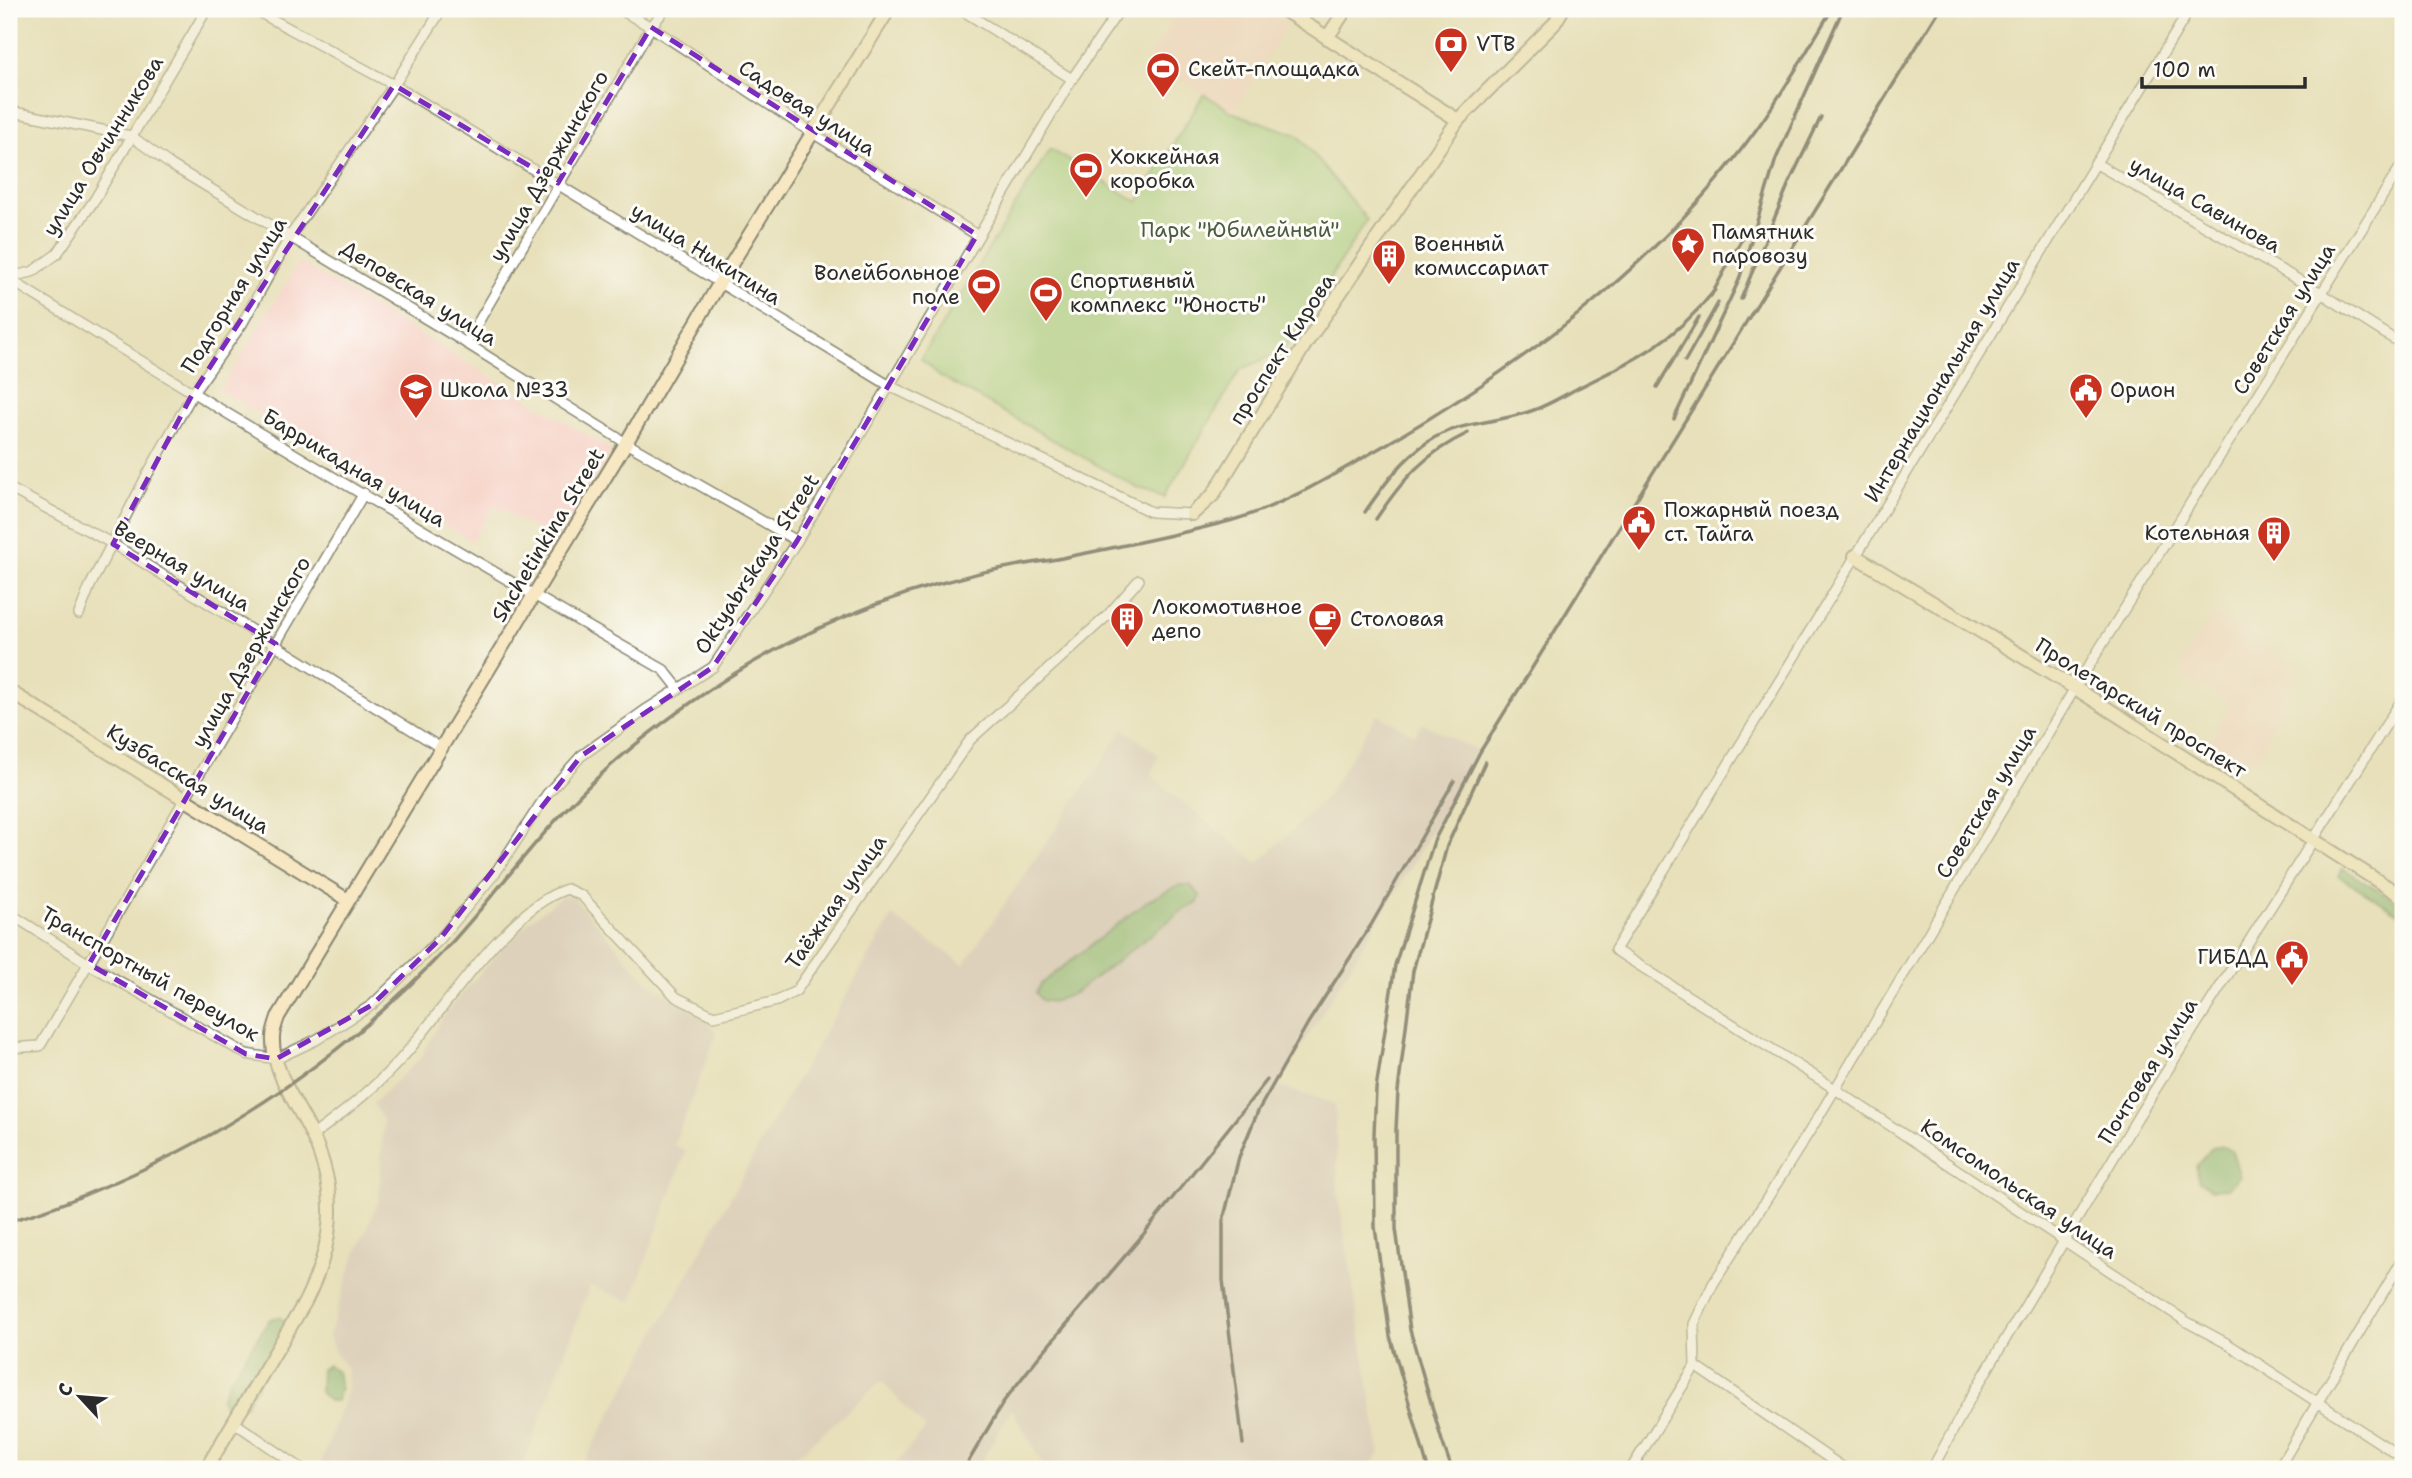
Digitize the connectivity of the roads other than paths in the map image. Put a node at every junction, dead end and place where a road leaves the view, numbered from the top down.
1 (207, 9) edge
2 (253, 9) edge
3 (442, 9) edge
4 (619, 9) edge
5 (665, 9) edge
6 (889, 9) edge
7 (960, 9) edge
8 (1120, 9) edge
9 (1282, 9) edge
10 (1346, 9) edge
11 (1563, 9) edge
12 (2190, 9) edge
13 (651, 27) junction
14 (1327, 38) junction
15 (1072, 79) junction
16 (394, 85) junction
17 (9, 111) edge
18 (1458, 120) junction
19 (811, 132) junction
20 (131, 136) junction
21 (2095, 163) junction
22 (2403, 163) edge
23 (558, 183) junction
24 (290, 235) junction
25 (977, 235) junction
26 (9, 278) edge
27 (719, 284) junction
28 (2321, 293) junction
29 (467, 343) junction
30 (2403, 345) edge
31 (890, 386) junction
32 (193, 393) junction
33 (626, 443) junction
34 (9, 488) edge
35 (364, 493) junction
36 (1192, 514) joint
37 (797, 541) junction
38 (113, 544) junction
39 (1855, 556) junction
40 (1139, 580) dead end
41 (534, 595) junction
42 (79, 614) dead end
43 (276, 644) junction
44 (2075, 688) junction
45 (679, 689) junction
46 (9, 691) edge
47 (2403, 698) edge
48 (441, 748) junction
49 (185, 800) junction
50 (2313, 840) junction
51 (2403, 897) edge
52 (348, 900) junction
53 (9, 913) edge
54 (1615, 950) joint
55 (89, 964) junction
56 (9, 1048) edge
57 (276, 1059) junction
58 (1835, 1088) junction
59 (313, 1136) junction
60 (2063, 1240) junction
61 (2403, 1259) edge
62 (1695, 1366) junction
63 (2317, 1403) junction
64 (235, 1423) junction
65 (2403, 1458) edge
66 (206, 1469) edge
67 (302, 1469) edge
68 (1631, 1469) edge
69 (1844, 1469) edge
70 (1932, 1469) edge
71 (2278, 1469) edge

1 - 20 street, улица Овчинникова
2 - 16 street, улица Никитина
3 - 16 street, Подгорная улица
4 - 13 street, Садовая улица
5 - 13 street, улица Дзержинского
6 - 19 street, Shchetinkina Street
7 - 15 street
8 - 15 street, Oktyabrskaya Street
9 - 14 street
10 - 14 street
11 - 18 street, проспект Кирова
12 - 21 street, Интернациональная улица
13 - 19 street, Садовая улица
13 - 23 street, улица Дзержинского
14 - 18 street
15 - 25 street, Oktyabrskaya Street
16 - 23 street, улица Никитина
16 - 24 street, Подгорная улица
17 - 20 street, Деповская улица
18 - 36 street, проспект Кирова
19 - 25 street, Садовая улица
19 - 27 street, Shchetinkina Street
20 - 24 street, Деповская улица
20 - 26 street, улица Овчинникова
21 - 28 street, улица Савинова
21 - 39 street, Интернациональная улица
22 - 28 street, Советская улица
23 - 27 street, улица Никитина
23 - 29 street, улица Дзержинского
24 - 29 street, Деповская улица
24 - 32 street, Подгорная улица
25 - 31 street, Oktyabrskaya Street
26 - 32 street, Баррикадная улица
27 - 31 street, улица Никитина
27 - 33 street, Shchetinkina Street
28 - 30 street, улица Савинова
28 - 44 street, Советская улица
29 - 33 street, Деповская улица
31 - 36 street, улица Никитина
31 - 37 street, Oktyabrskaya Street
32 - 35 street, Баррикадная улица
32 - 38 street, Подгорная улица
33 - 37 street, Деповская улица
33 - 41 street, Shchetinkina Street
34 - 38 street, Веерная улица
35 - 41 street, Баррикадная улица
35 - 43 street, улица Дзержинского
37 - 45 street, Oktyabrskaya Street
38 - 42 street, Подгорная улица
38 - 43 street, Веерная улица
39 - 44 street, Пролетарский проспект
39 - 54 street, Интернациональная улица
40 - 59 street, Таёжная улица
41 - 45 street, Баррикадная улица
41 - 48 street, Shchetinkina Street
43 - 48 street, Веерная улица
43 - 49 street, улица Дзержинского
44 - 50 street, Пролетарский проспект
44 - 58 street, Советская улица
45 - 57 street, Oktyabrskaya Street
46 - 49 street, Кузбасская улица
47 - 50 street, Почтовая улица
48 - 52 street, Shchetinkina Street
49 - 52 street, Кузбасская улица
49 - 55 street, улица Дзержинского
50 - 51 street, Пролетарский проспект
50 - 60 street, Почтовая улица
52 - 57 street, Shchetinkina Street
53 - 55 street, Транспортный переулок
54 - 58 street, Комсомольская улица
55 - 56 street, улица Дзержинского
55 - 57 street, Транспортный переулок
57 - 59 street, Shchetinkina Street
58 - 60 street, Комсомольская улица
58 - 62 street, Советская улица
59 - 64 street, Shchetinkina Street
60 - 63 street, Комсомольская улица
60 - 70 street, Почтовая улица
61 - 63 street
62 - 68 street
62 - 69 street
63 - 65 street, Комсомольская улица
63 - 71 street
64 - 66 street, Shchetinkina Street
64 - 67 street

